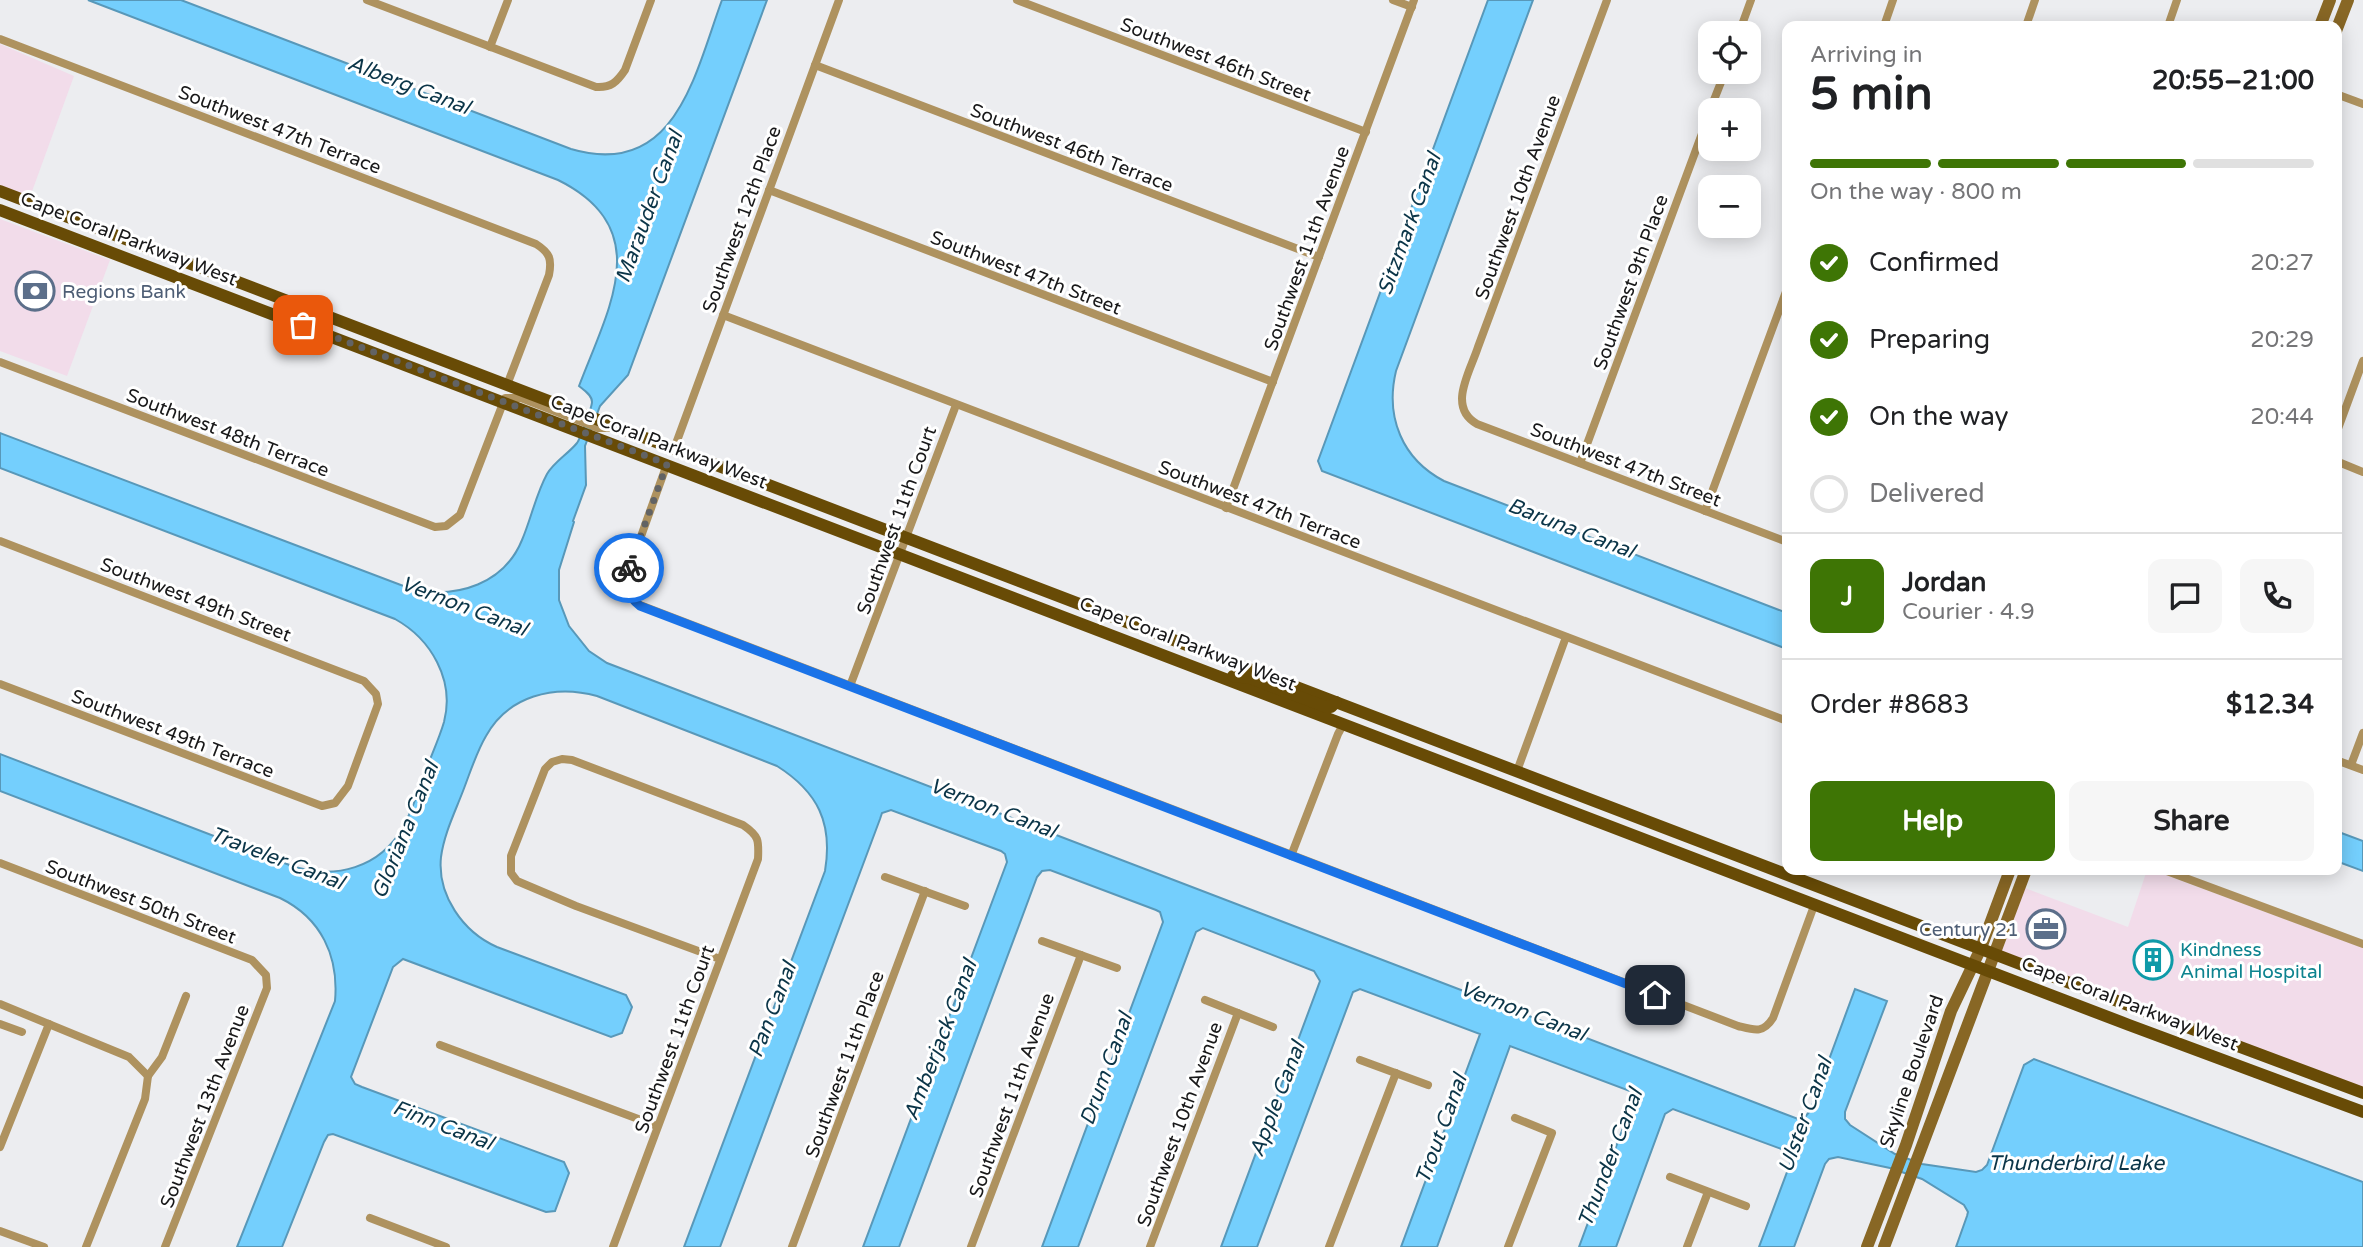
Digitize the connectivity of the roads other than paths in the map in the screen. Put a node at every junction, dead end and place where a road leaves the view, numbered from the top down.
1 (367, 0) edge
2 (508, 0) edge
3 (651, 0) edge
4 (839, 0) edge
5 (1017, 0) edge
6 (1393, 0) edge
7 (1607, 0) edge
8 (1751, 0) edge
9 (1893, 0) edge
10 (2035, 0) edge
11 (2177, 0) edge
12 (2329, 0) edge
13 (2348, 0) edge
14 (1413, 4) edge
15 (1743, 21) edge
16 (1886, 21) edge
17 (2028, 21) edge
18 (2170, 21) edge
19 (2322, 21) edge
20 (2340, 21) edge
21 (0, 39) edge
22 (490, 47) junction
23 (815, 65) junction
24 (2342, 96) edge
25 (2363, 104) edge
26 (1366, 132) junction
27 (1698, 143) edge
28 (769, 190) junction
29 (0, 191) edge
30 (0, 210) edge
31 (58, 231) junction
32 (1319, 257) junction
33 (174, 258) junction
34 (1782, 303) edge
35 (723, 315) junction
36 (278, 316) junction
37 (391, 341) junction
38 (2363, 361) edge
39 (0, 362) edge
40 (1273, 382) junction
41 (507, 385) junction
42 (503, 402) junction
43 (956, 405) junction
44 (1461, 407) joint
45 (2342, 418) edge
46 (615, 426) junction
47 (674, 449) junction
48 (1580, 463) junction
49 (2342, 463) edge
50 (667, 464) junction
51 (2363, 471) edge
52 (1226, 508) junction
53 (1705, 511) junction
54 (906, 538) junction
55 (1782, 540) edge
56 (0, 541) edge
57 (900, 554) junction
58 (1566, 637) junction
59 (1219, 675) junction
60 (0, 684) edge
61 (850, 686) junction
62 (1336, 702) junction
63 (1782, 719) edge
64 (1344, 723) junction
65 (2363, 733) edge
66 (1470, 753) junction
67 (2342, 762) edge
68 (2351, 765) junction
69 (2363, 770) edge
70 (1517, 771) junction
71 (335, 803) joint
72 (1291, 856) junction
73 (0, 864) edge
74 (1782, 872) edge
75 (1789, 875) edge
76 (2008, 875) edge
77 (2023, 875) edge
78 (2177, 875) edge
79 (885, 877) dead end
80 (925, 891) junction
81 (1815, 903) junction
82 (965, 906) dead end
83 (1042, 941) dead end
84 (2363, 944) edge
85 (1980, 948) junction
86 (1995, 954) junction
87 (1081, 955) junction
88 (720, 959) junction
89 (1973, 965) junction
90 (1116, 968) dead end
91 (1989, 971) junction
92 (266, 975) joint
93 (186, 996) dead end
94 (1205, 1000) dead end
95 (0, 1004) edge
96 (1238, 1013) junction
97 (0, 1024) edge
98 (49, 1024) junction
99 (1273, 1027) dead end
100 (22, 1032) dead end
101 (440, 1045) dead end
102 (1360, 1060) dead end
103 (1396, 1073) junction
104 (148, 1076) junction
105 (1428, 1085) dead end
106 (2363, 1093) edge
107 (2363, 1112) edge
108 (1515, 1118) dead end
109 (657, 1126) junction
110 (0, 1147) edge
111 (1670, 1177) dead end
112 (1708, 1192) junction
113 (1746, 1206) dead end
114 (370, 1219) dead end
115 (0, 1231) edge
116 (44, 1247) edge
117 (86, 1247) edge
118 (166, 1247) edge
119 (446, 1247) edge
120 (613, 1247) edge
121 (792, 1247) edge
122 (971, 1247) edge
123 (1150, 1247) edge
124 (1329, 1247) edge
125 (1508, 1247) edge
126 (1687, 1247) edge
127 (1867, 1247) edge
128 (1884, 1247) edge

1 - 22 street
2 - 22 street
3 - 22 street
4 - 23 street, Southwest 12th Place
5 - 26 street, Southwest 46th Street
6 - 14 street
7 - 44 street, Southwest 10th Avenue
8 - 15 street
9 - 16 street
10 - 17 street
11 - 18 street
12 - 19 street
13 - 20 street
14 - 26 street, Southwest 11th Avenue
21 - 41 street, Southwest 47th Terrace
23 - 28 street, Southwest 12th Place
23 - 32 street, Southwest 46th Terrace
24 - 25 street
26 - 32 street, Southwest 11th Avenue
27 - 48 street, Southwest 9th Place
28 - 35 street, Southwest 12th Place
28 - 40 street, Southwest 47th Street
29 - 33 main road, Cape Coral Parkway West
30 - 31 main road, Cape Coral Parkway West
31 - 33 main road
31 - 36 main road, Cape Coral Parkway West
32 - 40 street, Southwest 11th Avenue
33 - 37 main road, Cape Coral Parkway West
34 - 53 street
35 - 43 street, Southwest 47th Terrace
35 - 47 street, Southwest 12th Place
36 - 37 main road
36 - 42 main road, Cape Coral Parkway West
37 - 41 main road, Cape Coral Parkway West
38 - 45 street
39 - 42 street, Southwest 48th Terrace
40 - 52 street, Southwest 11th Avenue
41 - 46 main road, Cape Coral Parkway West
42 - 46 street
42 - 50 main road, Cape Coral Parkway West
43 - 52 street, Southwest 47th Terrace
43 - 54 street, Southwest 11th Court
44 - 48 street, Southwest 47th Street
46 - 47 main road, Cape Coral Parkway West
47 - 54 main road, Cape Coral Parkway West
48 - 53 street, Southwest 47th Street
49 - 51 street
50 - 57 main road, Cape Coral Parkway West
50 - 61 street
52 - 58 street, Southwest 47th Terrace
53 - 55 street, Southwest 47th Street
54 - 57 street, Southwest 11th Court
54 - 62 main road, Cape Coral Parkway West
56 - 71 street, Southwest 49th Street
57 - 59 main road, Cape Coral Parkway West
57 - 61 street, Southwest 11th Court
58 - 63 street, Southwest 47th Terrace
58 - 70 street
59 - 62 main road
59 - 64 main road, Cape Coral Parkway West
60 - 71 street, Southwest 49th Terrace
61 - 72 street
62 - 66 main road, Cape Coral Parkway West
64 - 66 main road
64 - 72 street
64 - 81 main road, Cape Coral Parkway West
65 - 68 street
66 - 70 main road, Cape Coral Parkway West
67 - 68 street
68 - 69 street
70 - 74 main road, Cape Coral Parkway West
72 - 81 street
73 - 92 street, Southwest 50th Street
75 - 85 main road, Cape Coral Parkway West
76 - 85 street, Skyline Boulevard
77 - 86 street, Skyline Boulevard
78 - 84 street
79 - 80 street
80 - 82 street
80 - 121 street, Southwest 11th Place
81 - 89 main road, Cape Coral Parkway West
83 - 87 street
85 - 86 main road, Cape Coral Parkway West
85 - 89 street, Skyline Boulevard
86 - 91 street, Skyline Boulevard
86 - 106 main road, Cape Coral Parkway West
87 - 90 street
87 - 122 street, Southwest 11th Avenue
88 - 88 street, Southwest 11th Court
88 - 109 street, Southwest 11th Court
89 - 91 main road, Cape Coral Parkway West
89 - 127 street, Skyline Boulevard
91 - 107 main road, Cape Coral Parkway West
91 - 128 street, Skyline Boulevard
92 - 118 street, Southwest 13th Avenue
93 - 104 street
94 - 96 street, Southwest 10th Avenue
95 - 98 street
96 - 99 street, Southwest 10th Avenue
96 - 123 street, Southwest 10th Avenue
97 - 100 street
98 - 104 street
98 - 110 street
101 - 109 street
102 - 103 street
103 - 105 street
103 - 124 street
104 - 117 street
108 - 125 street
109 - 120 street, Southwest 11th Court
111 - 112 street
112 - 113 street
112 - 126 street
114 - 119 street
115 - 116 street

